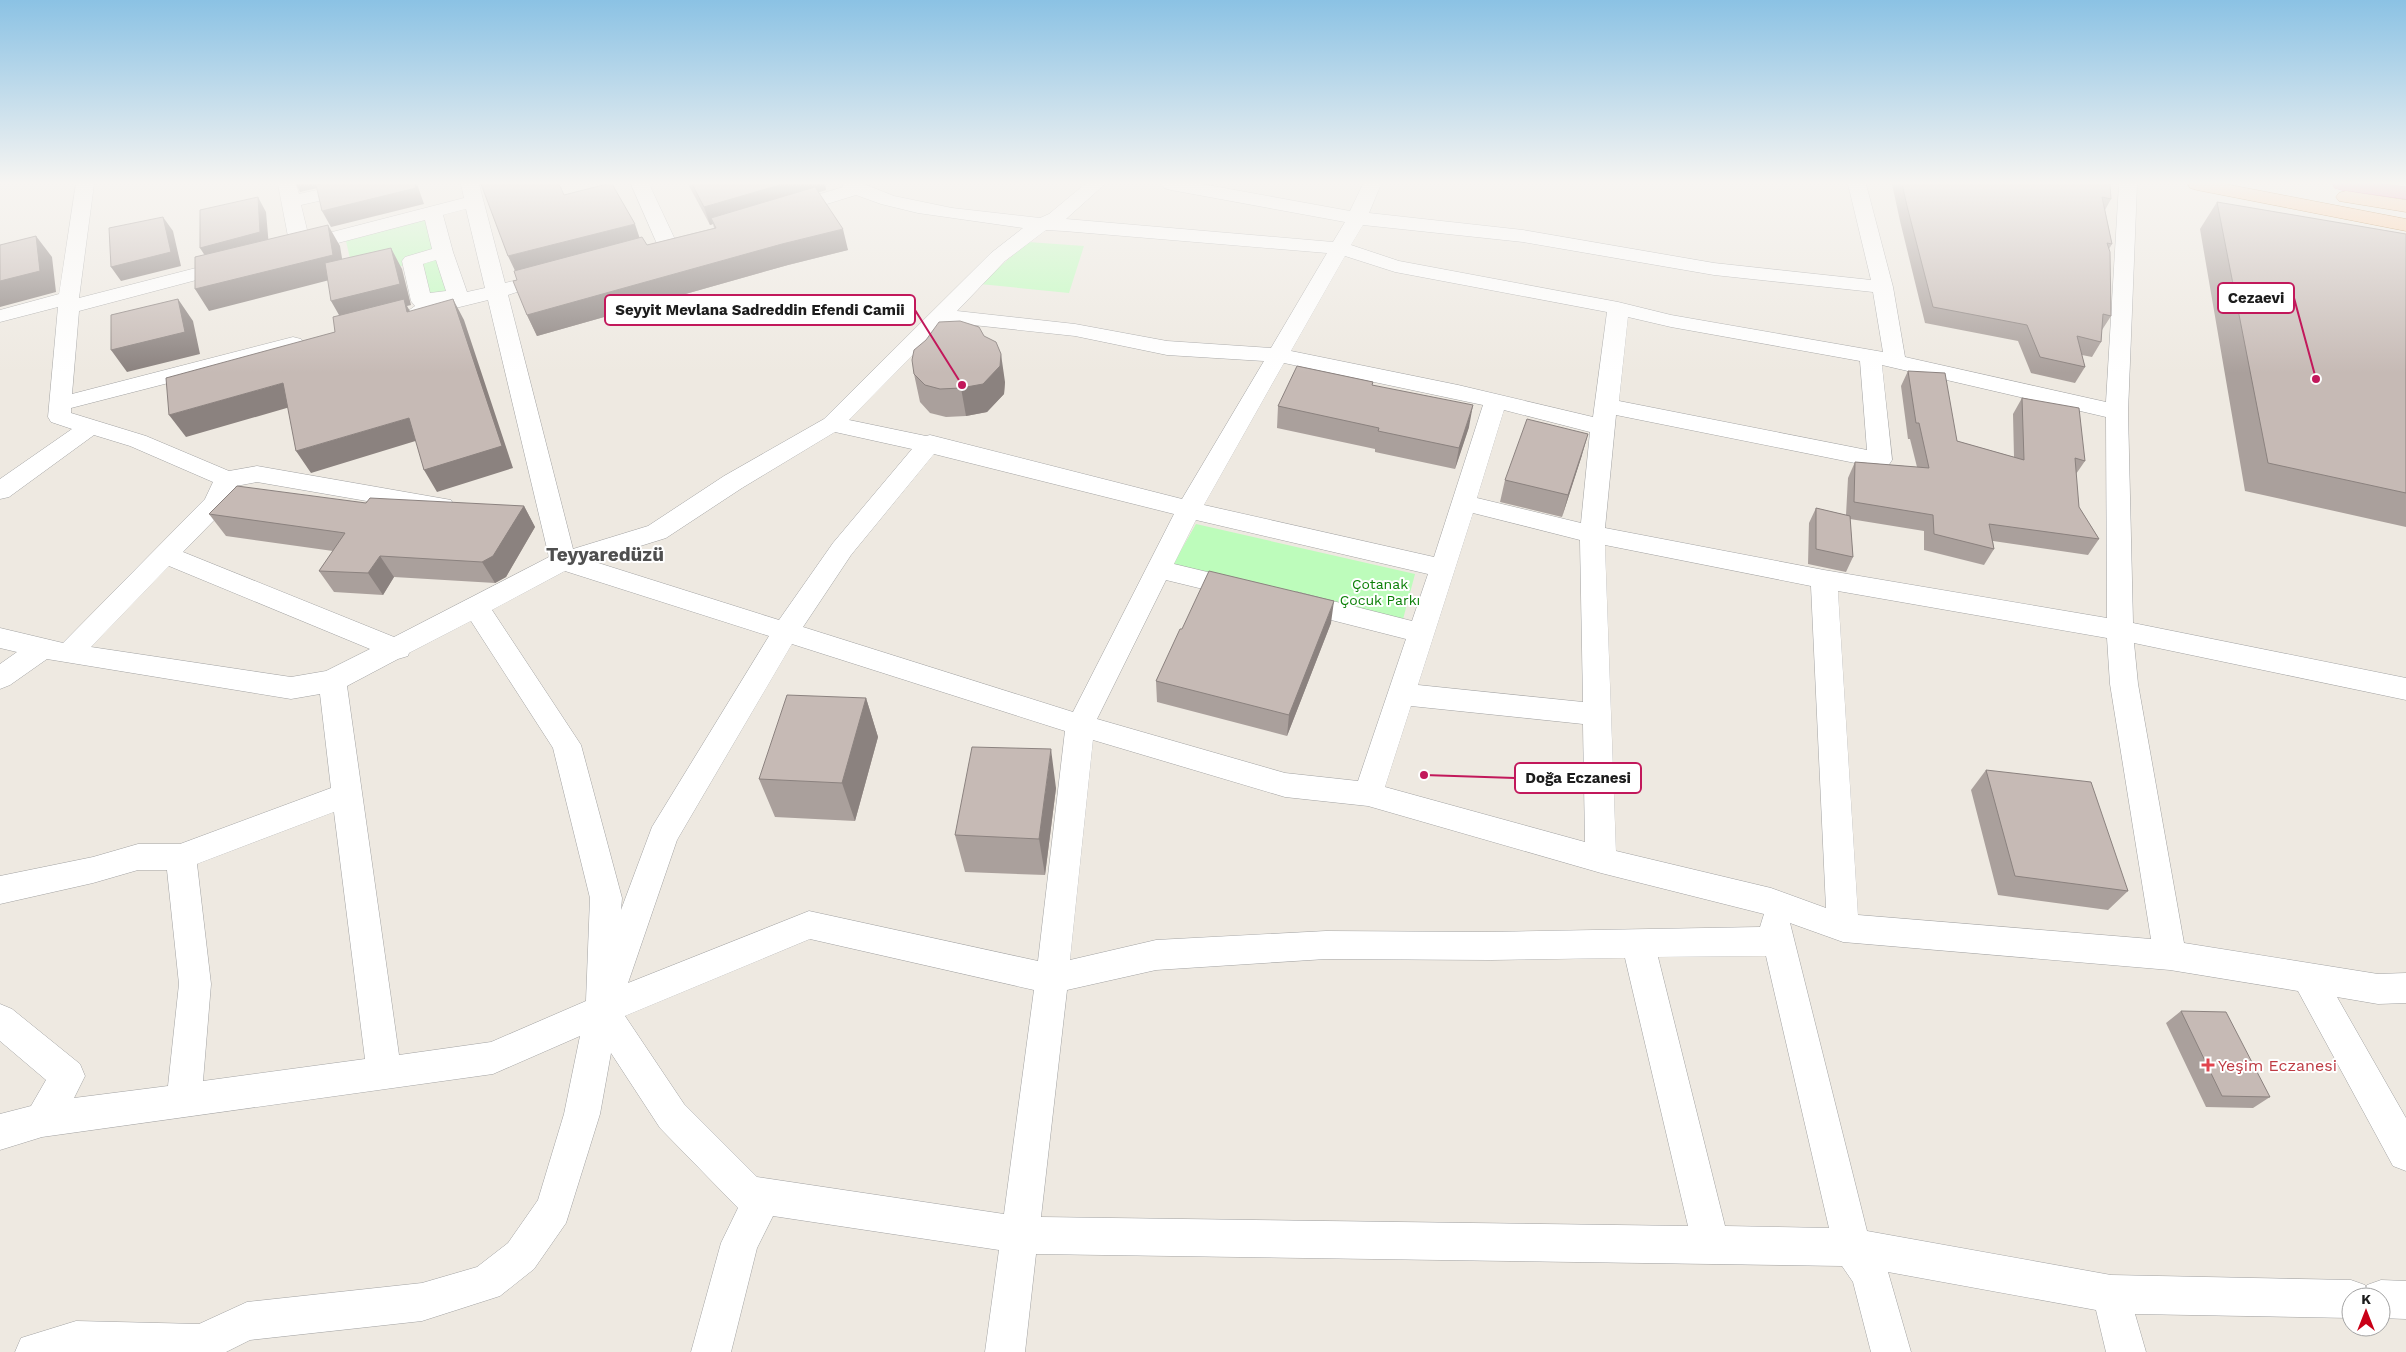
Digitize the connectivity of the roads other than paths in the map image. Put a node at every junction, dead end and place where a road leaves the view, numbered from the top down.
1 (77, 247) edge
2 (442, 247) edge
3 (485, 247) edge
4 (1011, 247) edge
5 (1328, 247) edge
6 (1587, 247) edge
7 (1873, 247) edge
8 (2125, 247) edge
9 (1339, 248) junction
10 (443, 252) dead end
11 (245, 261) edge
12 (534, 281) edge
13 (1883, 286) junction
14 (496, 292) junction
15 (69, 303) junction
16 (1618, 308) junction
17 (0, 316) edge
18 (401, 316) edge
19 (940, 316) junction
20 (316, 338) edge
21 (1278, 355) junction
22 (1870, 356) junction
23 (1895, 361) junction
24 (1496, 401) junction
25 (60, 404) junction
26 (2117, 412) junction
27 (1605, 417) junction
28 (832, 424) junction
29 (90, 427) junction
30 (930, 443) junction
31 (227, 479) junction
32 (0, 491) edge
33 (1464, 503) junction
34 (463, 508) edge
35 (1188, 511) junction
36 (1592, 534) junction
37 (166, 555) junction
38 (563, 561) junction
39 (1443, 568) junction
40 (1159, 569) junction
41 (1824, 579) junction
42 (476, 607) junction
43 (2120, 630) junction
44 (785, 632) junction
45 (1420, 634) junction
46 (0, 638) edge
47 (398, 649) junction
48 (56, 651) junction
49 (0, 678) edge
50 (332, 681) junction
51 (2404, 692) edge
52 (1400, 694) junction
53 (1596, 714) junction
54 (1080, 726) junction
55 (348, 794) junction
56 (1368, 794) junction
57 (181, 857) junction
58 (1601, 860) junction
59 (0, 890) edge
60 (1771, 902) junction
61 (1843, 928) junction
62 (1777, 941) junction
63 (1638, 943) junction
64 (2170, 954) junction
65 (2308, 977) junction
66 (1052, 979) junction
67 (2406, 988) edge
68 (602, 1010) junction
69 (0, 1020) edge
70 (384, 1073) junction
71 (184, 1101) junction
72 (42, 1120) junction
73 (0, 1132) edge
74 (2406, 1153) edge
75 (764, 1196) junction
76 (1020, 1235) junction
77 (1711, 1244) junction
78 (1852, 1247) junction
79 (2111, 1294) junction
80 (2341, 1299) edge
81 (2391, 1299) edge
82 (2406, 1300) edge
83 (199, 1348) edge
84 (35, 1352) edge
85 (711, 1352) edge
86 (1006, 1352) edge
87 (1891, 1352) edge
88 (2126, 1352) edge

1 - 15 street
2 - 10 street
3 - 14 street
4 - 19 street
5 - 9 street
6 - 13 street
7 - 13 street
8 - 26 street
9 - 16 street
9 - 21 street
11 - 15 street
12 - 14 street
13 - 23 street
14 - 18 street
14 - 38 street
15 - 17 street
15 - 25 street
16 - 22 street
16 - 27 street
19 - 21 street
19 - 28 street
20 - 25 street
21 - 24 street
21 - 35 street
22 - 23 street
22 - 27 street
23 - 26 street
24 - 27 street
24 - 33 street
25 - 29 street
26 - 43 street
27 - 36 street
28 - 30 street
28 - 38 street
29 - 31 street
29 - 32 street
30 - 35 street
30 - 44 street
31 - 34 street
31 - 37 street
33 - 36 street
33 - 39 street
35 - 39 street
35 - 40 street
36 - 41 street
36 - 53 street
37 - 47 street
37 - 48 street
38 - 42 street
38 - 44 street
39 - 45 street
40 - 45 street
40 - 54 street
41 - 43 street
41 - 61 street
42 - 47 street
42 - 68 street
43 - 51 street
43 - 64 street
44 - 54 street
44 - 68 street
45 - 52 street
46 - 48 street
47 - 50 street
48 - 49 street
48 - 50 street
50 - 55 street
52 - 53 street
52 - 56 street
53 - 58 street
54 - 56 street
54 - 66 street
55 - 57 street
55 - 70 street
56 - 58 street
57 - 59 street
57 - 71 street
58 - 60 street
60 - 61 street
60 - 62 street
61 - 64 street
62 - 63 street
62 - 78 street
63 - 66 street
63 - 77 street
64 - 65 street
65 - 67 street
65 - 74 street
66 - 68 street
66 - 76 street
68 - 70 street
68 - 75 street
68 - 83 street
69 - 72 street
70 - 71 street
71 - 72 street
72 - 73 street
75 - 76 street
75 - 85 street
76 - 77 street
76 - 86 street
77 - 78 street
78 - 79 street
78 - 87 street
79 - 80 street
79 - 88 street
81 - 82 street
83 - 84 street

